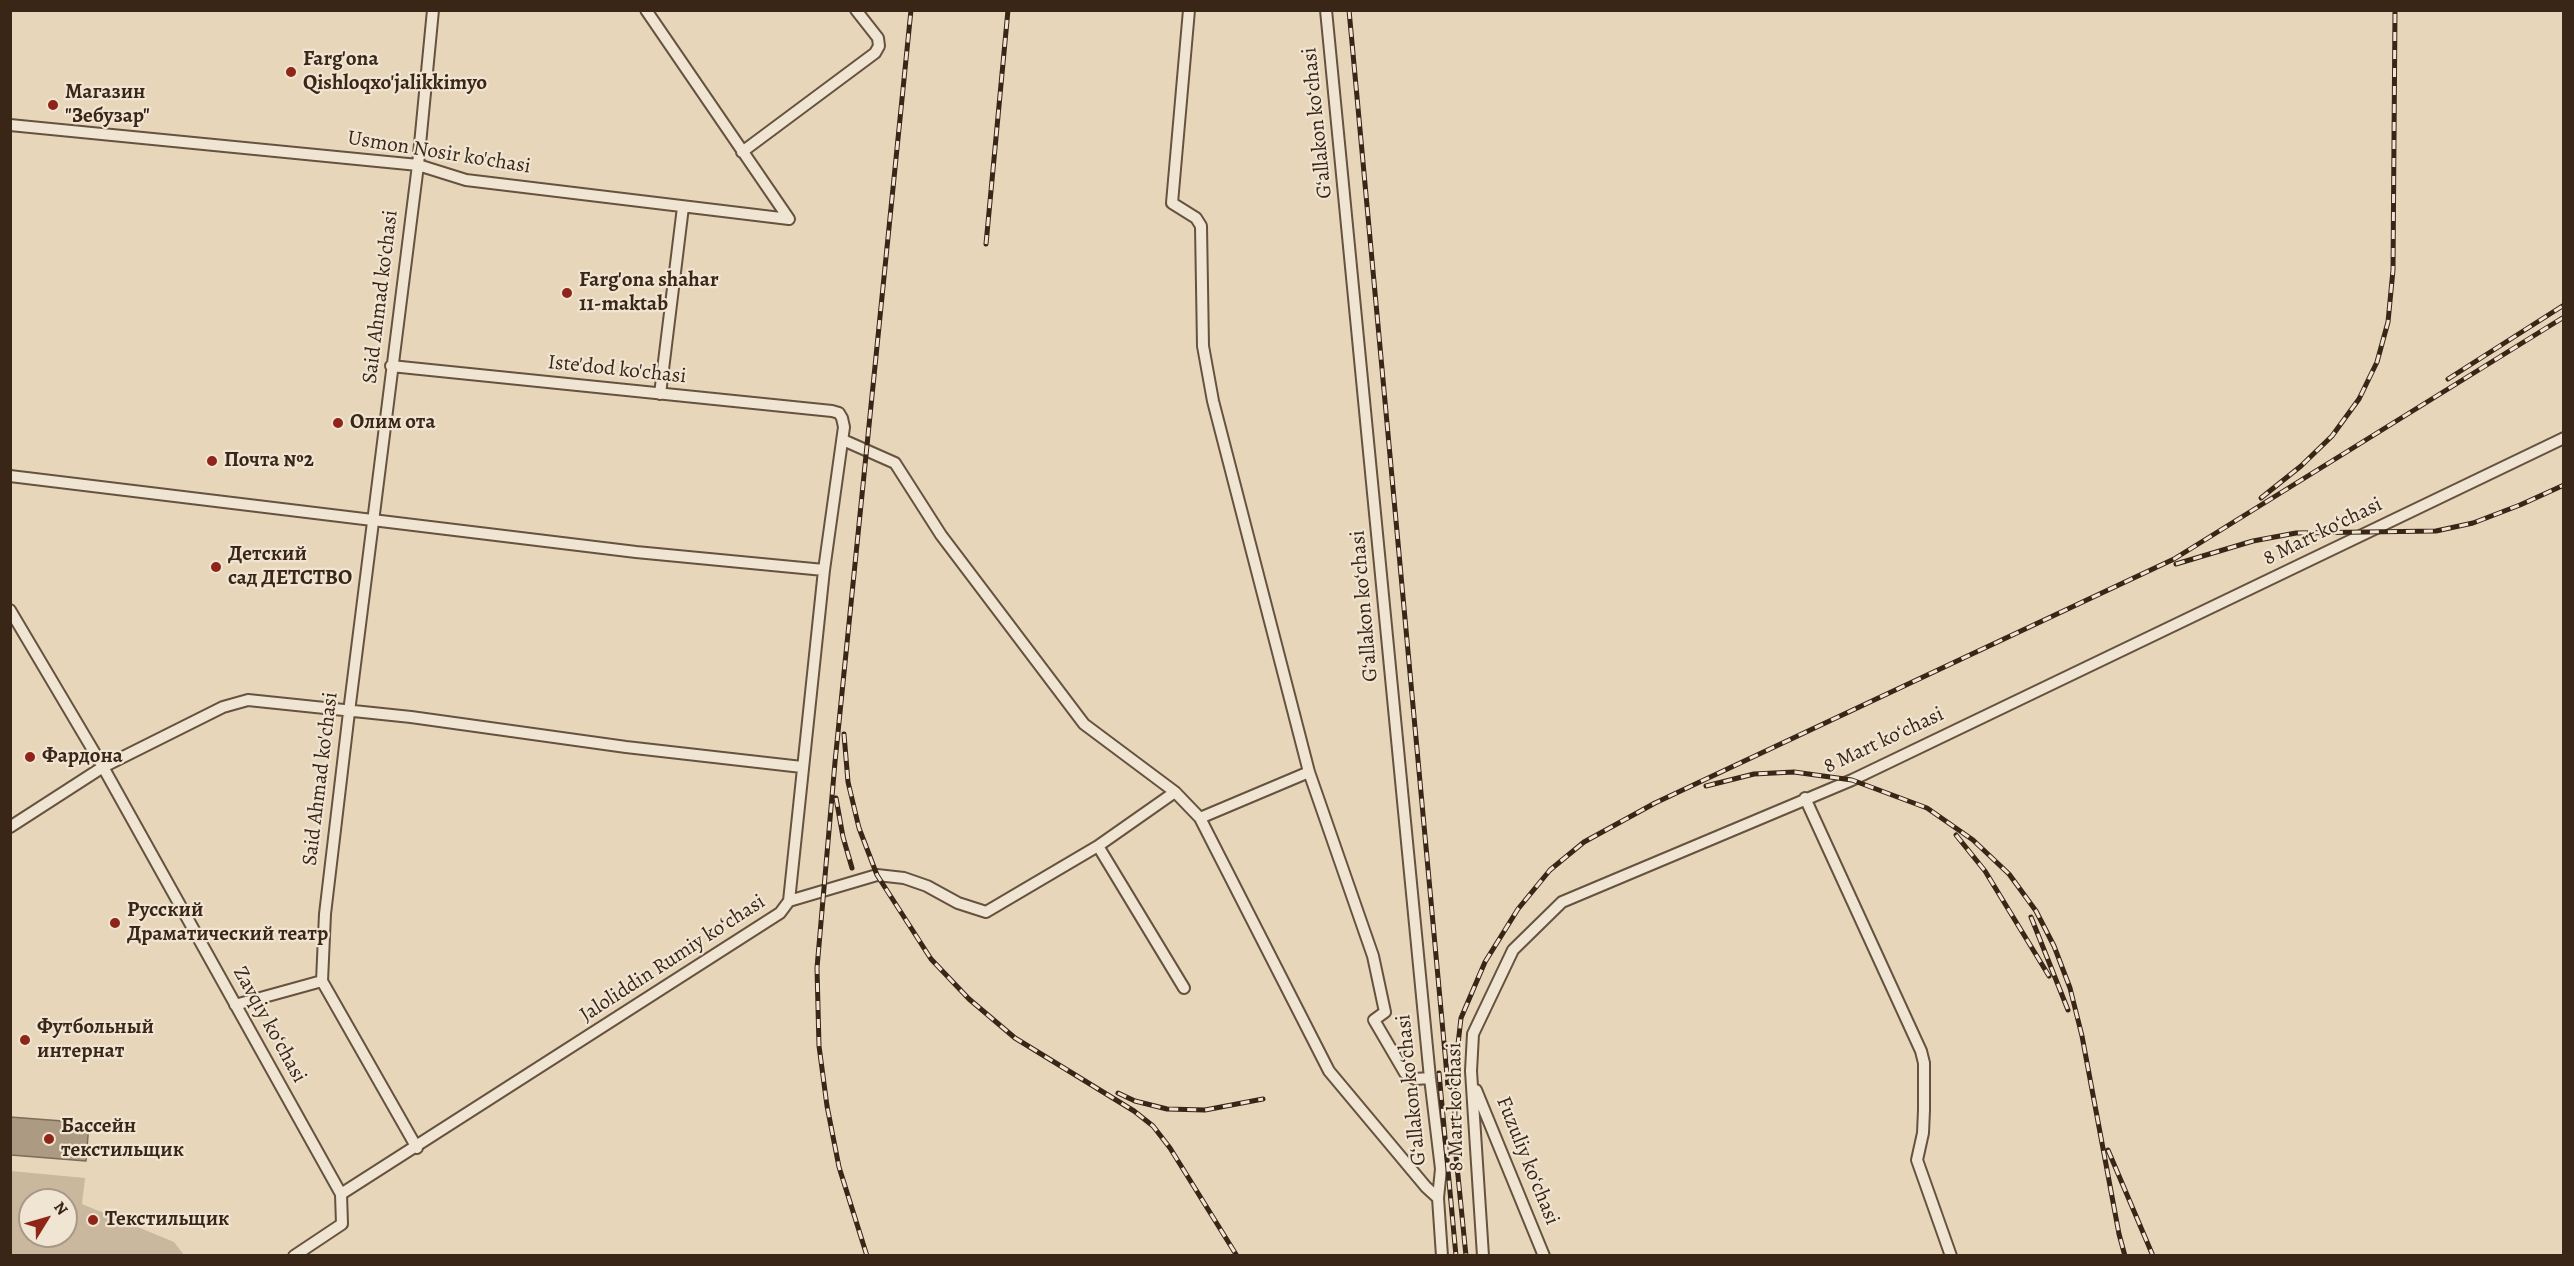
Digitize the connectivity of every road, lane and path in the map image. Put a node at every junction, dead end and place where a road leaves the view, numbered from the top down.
1 (433, 10) edge
2 (646, 10) edge
3 (856, 10) edge
4 (1189, 10) edge
5 (1326, 10) edge
6 (10, 125) edge
7 (742, 152) junction
8 (418, 165) junction
9 (682, 207) junction
10 (391, 366) junction
11 (660, 394) junction
12 (839, 413) joint
13 (2564, 438) edge
14 (843, 440) junction
15 (10, 476) edge
16 (372, 520) junction
17 (824, 570) junction
18 (10, 610) edge
19 (349, 712) junction
20 (103, 767) junction
21 (802, 767) junction
22 (1310, 772) junction
23 (1175, 792) junction
24 (1805, 798) junction
25 (1200, 818) junction
26 (10, 827) edge
27 (1098, 846) junction
28 (789, 902) junction
29 (322, 981) junction
30 (1184, 988) dead end
31 (235, 1005) junction
32 (1430, 1078) junction
33 (1473, 1081) junction
34 (417, 1148) junction
35 (341, 1194) junction
36 (1438, 1198) junction
37 (294, 1256) edge
38 (1442, 1256) edge
39 (1483, 1256) edge
40 (1544, 1256) edge
41 (1951, 1256) edge

1 - 8 street, Said Ahmad ko'chasi
2 - 7 street
3 - 7 street
4 - 22 street
5 - 32 street, Gʻallakon koʻchasi
6 - 8 street, Usmon Nosir ko'chasi
7 - 9 street, Usmon Nosir ko'chasi
8 - 9 street, Usmon Nosir ko'chasi
8 - 10 street, Said Ahmad ko'chasi
9 - 11 street
10 - 11 street, Iste'dod ko'chasi
10 - 16 street, Said Ahmad ko'chasi
11 - 12 street, Iste'dod ko'chasi
12 - 14 street, Jaloliddin Rumiy koʻchasi
13 - 24 street, 8 Mart koʻchasi
14 - 17 street, Jaloliddin Rumiy koʻchasi
14 - 23 street
15 - 16 street
16 - 17 street
16 - 19 street, Said Ahmad ko'chasi
17 - 21 street, Jaloliddin Rumiy koʻchasi
18 - 20 street, Zavqiy koʻchasi
19 - 20 street
19 - 21 street
19 - 29 street, Said Ahmad ko'chasi
20 - 26 street
20 - 31 street, Zavqiy koʻchasi
21 - 28 street, Jaloliddin Rumiy koʻchasi
22 - 25 street
22 - 32 street
23 - 25 street
23 - 27 street
24 - 33 street, 8 Mart koʻchasi
24 - 41 street
25 - 36 street
27 - 28 street
27 - 30 street
28 - 34 street, Jaloliddin Rumiy koʻchasi
29 - 31 street
29 - 34 street
31 - 35 street, Zavqiy koʻchasi
32 - 36 street, Gʻallakon koʻchasi
33 - 39 street, 8 Mart koʻchasi
33 - 40 street, Fuzuliy koʻchasi
34 - 35 street, Jaloliddin Rumiy koʻchasi
35 - 37 street, Zavqiy koʻchasi
36 - 38 street, Gʻallakon koʻchasi

